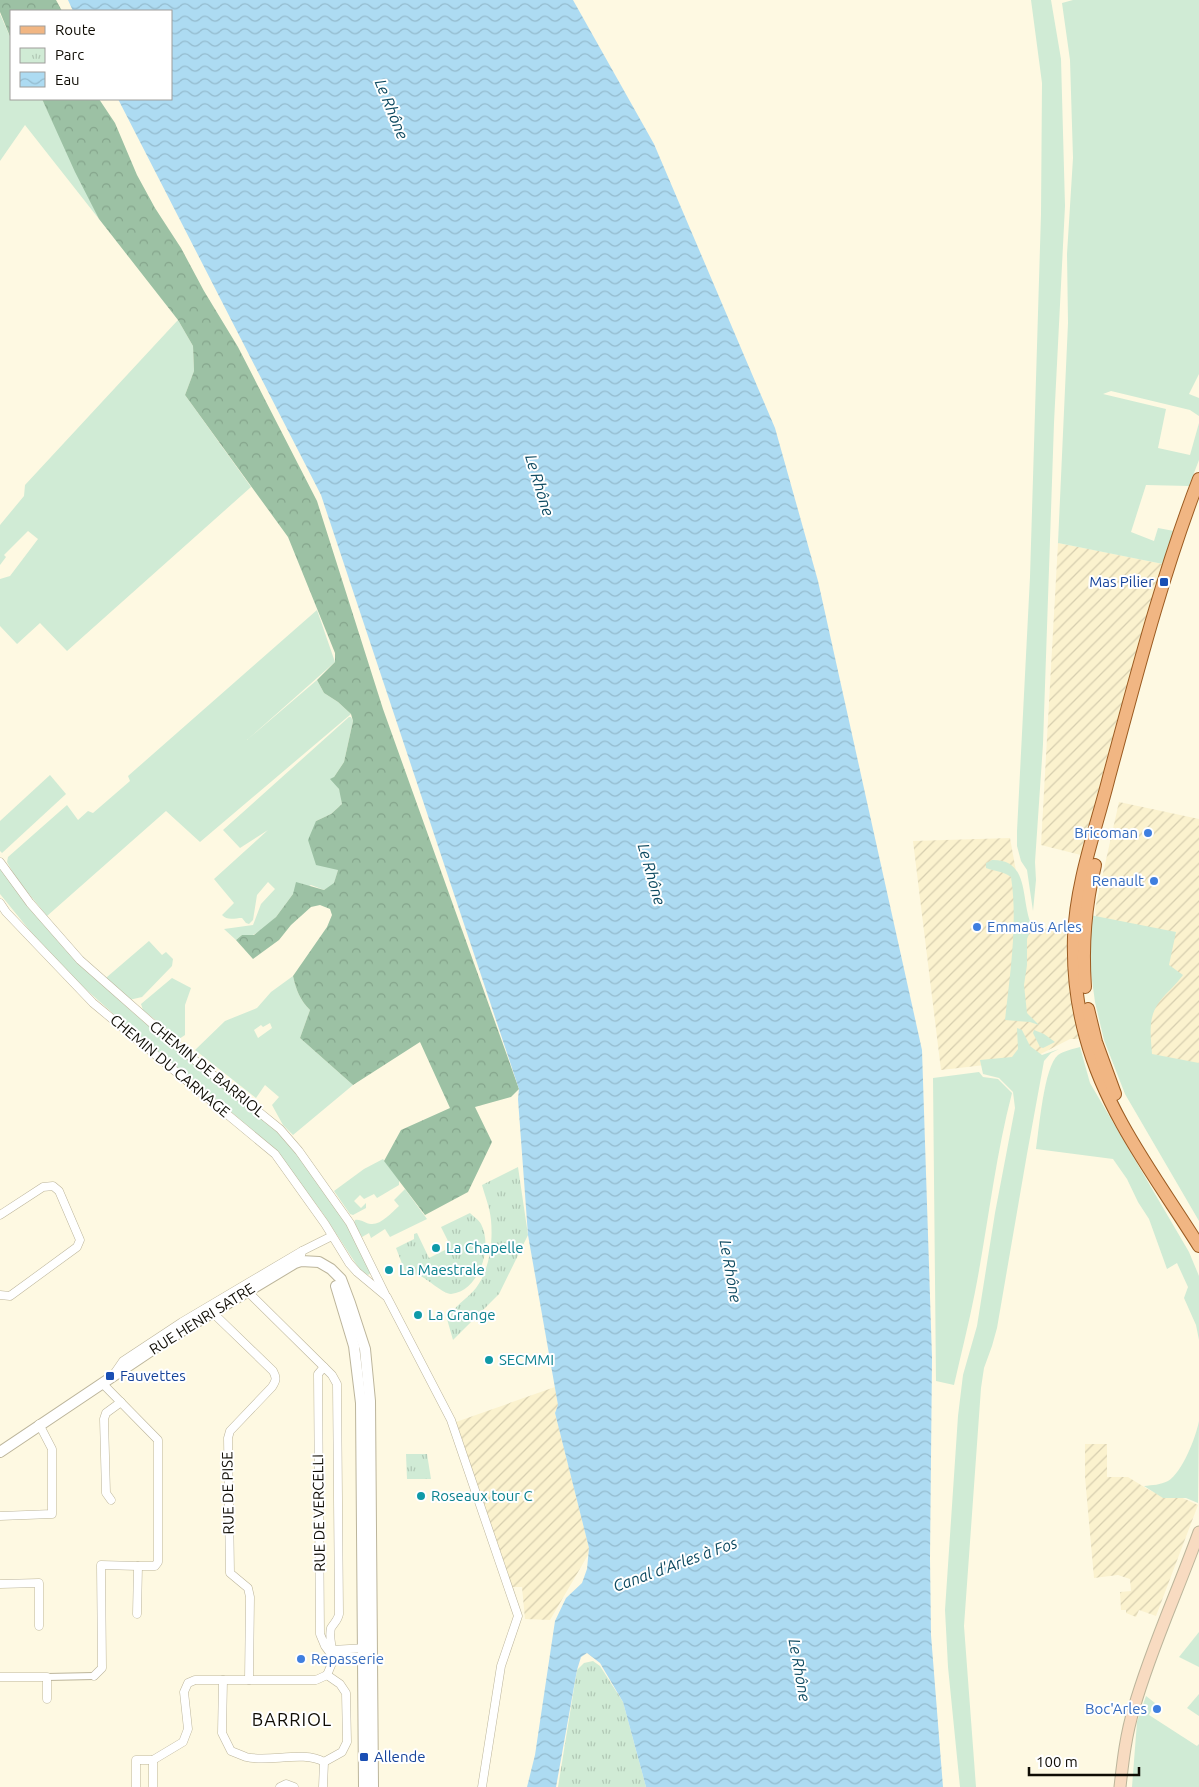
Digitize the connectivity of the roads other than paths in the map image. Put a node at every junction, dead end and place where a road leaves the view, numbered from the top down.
1 (1199, 479) edge
2 (1199, 498) edge
3 (0, 862) edge
4 (0, 903) edge
5 (1164, 1190) junction
6 (0, 1215) edge
7 (332, 1236) junction
8 (1199, 1246) edge
9 (303, 1258) junction
10 (370, 1274) dead end
11 (378, 1279) junction
12 (247, 1291) junction
13 (0, 1295) edge
14 (387, 1297) junction
15 (212, 1312) junction
16 (324, 1367) junction
17 (114, 1374) junction
18 (102, 1382) junction
19 (121, 1402) junction
20 (39, 1424) junction
21 (0, 1452) edge
22 (111, 1500) dead end
23 (0, 1516) edge
24 (1199, 1532) edge
25 (138, 1566) junction
26 (0, 1584) edge
27 (137, 1614) dead end
28 (39, 1626) dead end
29 (368, 1652) junction
30 (332, 1653) junction
31 (327, 1675) junction
32 (94, 1676) joint
33 (47, 1677) junction
34 (0, 1678) edge
35 (223, 1680) junction
36 (249, 1680) junction
37 (47, 1699) dead end
38 (153, 1760) junction
39 (324, 1762) junction
40 (136, 1787) edge
41 (153, 1787) edge
42 (280, 1787) edge
43 (294, 1787) edge
44 (323, 1787) edge
45 (364, 1787) edge
46 (373, 1787) edge
47 (482, 1787) edge
48 (1120, 1787) edge

1 - 5 main road
2 - 5 main road
3 - 11 street, CHEMIN DE BARRIOL
4 - 7 street, CHEMIN DU CARNAGE
5 - 8 main road
6 - 13 street
7 - 9 street
7 - 14 street, CHEMIN DU CARNAGE
9 - 12 street, RUE HENRI SATRE
9 - 17 street
9 - 29 street
10 - 11 street
11 - 14 street, CHEMIN DE BARRIOL
12 - 15 street, RUE HENRI SATRE
12 - 16 street, RUE DE VERCELLI
14 - 47 street, CHEMIN DE BARRIOL
15 - 17 street, RUE HENRI SATRE
15 - 36 street, RUE DE PISE
16 - 30 street, RUE DE VERCELLI
16 - 30 street, RUE DE VERCELLI
17 - 18 street, RUE HENRI SATRE
18 - 19 street
18 - 20 street, RUE HENRI SATRE
19 - 22 street
19 - 25 street
20 - 21 street, RUE HENRI SATRE
20 - 23 street
24 - 48 main road
25 - 27 street
25 - 32 street
26 - 28 street
29 - 30 street
29 - 45 street
29 - 46 street
30 - 31 street, RUE DE VERCELLI
31 - 36 street
31 - 39 street
32 - 33 street
33 - 34 street
33 - 37 street
35 - 36 street
35 - 38 street
35 - 39 street
38 - 40 street
38 - 41 street
39 - 44 street
42 - 43 street

